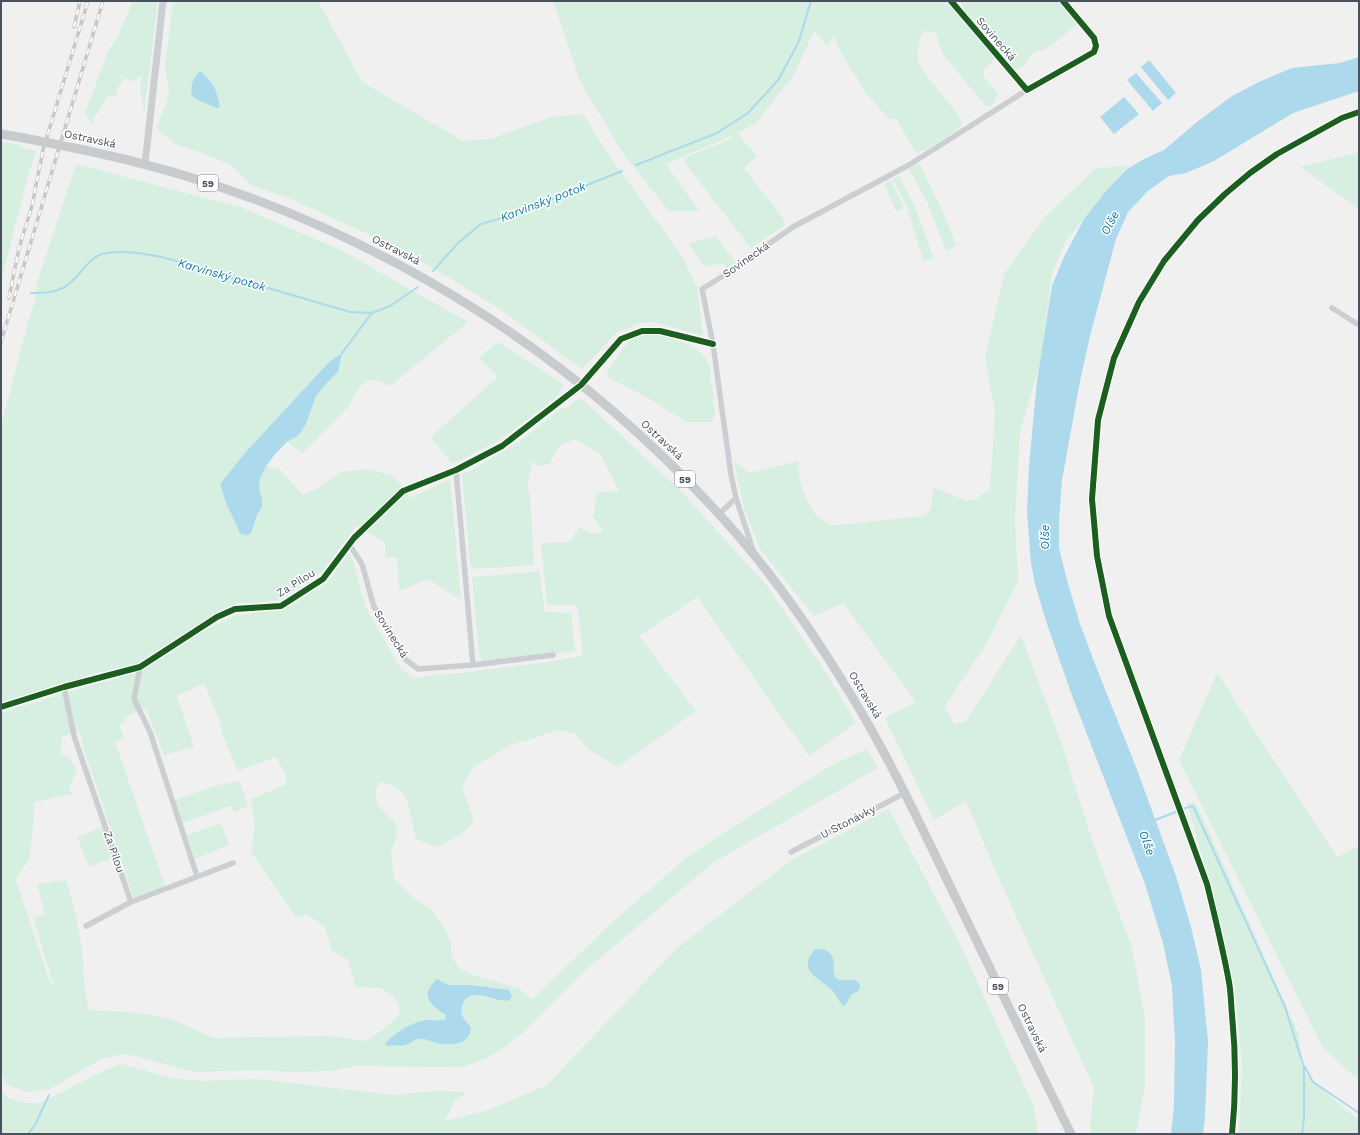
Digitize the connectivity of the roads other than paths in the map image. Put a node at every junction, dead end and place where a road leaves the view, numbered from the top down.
1 (163, 1) edge
2 (951, 1) edge
3 (1062, 1) edge
4 (1027, 90) junction
5 (1, 134) edge
6 (145, 164) junction
7 (1332, 308) dead end
8 (1359, 325) edge
9 (713, 344) junction
10 (581, 385) junction
11 (456, 470) junction
12 (736, 498) junction
13 (719, 514) junction
14 (349, 544) junction
15 (756, 558) junction
16 (553, 655) dead end
17 (473, 665) junction
18 (140, 667) junction
19 (64, 687) junction
20 (1, 707) edge
21 (905, 793) junction
22 (791, 852) dead end
23 (233, 863) dead end
24 (197, 876) junction
25 (131, 902) junction
26 (86, 926) dead end
27 (1071, 1134) edge

1 - 6 street
2 - 4 street, Sovinecká
3 - 4 street
4 - 9 street, Sovinecká
5 - 6 main road, Ostravská / 59, bridge
6 - 10 main road, Ostravská / 59
7 - 8 street
9 - 10 street
9 - 12 street, Sovinecká
10 - 11 street, Za Pilou
10 - 13 main road, Ostravská / 59
11 - 14 street, Za Pilou
11 - 17 street
12 - 13 street
12 - 15 street, Sovinecká
13 - 15 main road, Ostravská / 59
14 - 17 street, Sovinecká
14 - 18 street, Za Pilou
15 - 21 main road, Ostravská / 59
16 - 17 street, Sovinecká
18 - 19 street, Za Pilou
18 - 24 street
19 - 20 street, Za Pilou
19 - 25 street, Za Pilou
21 - 22 street, U Stonávky
21 - 27 main road, Ostravská / 59
23 - 24 street
24 - 25 street
25 - 26 street

